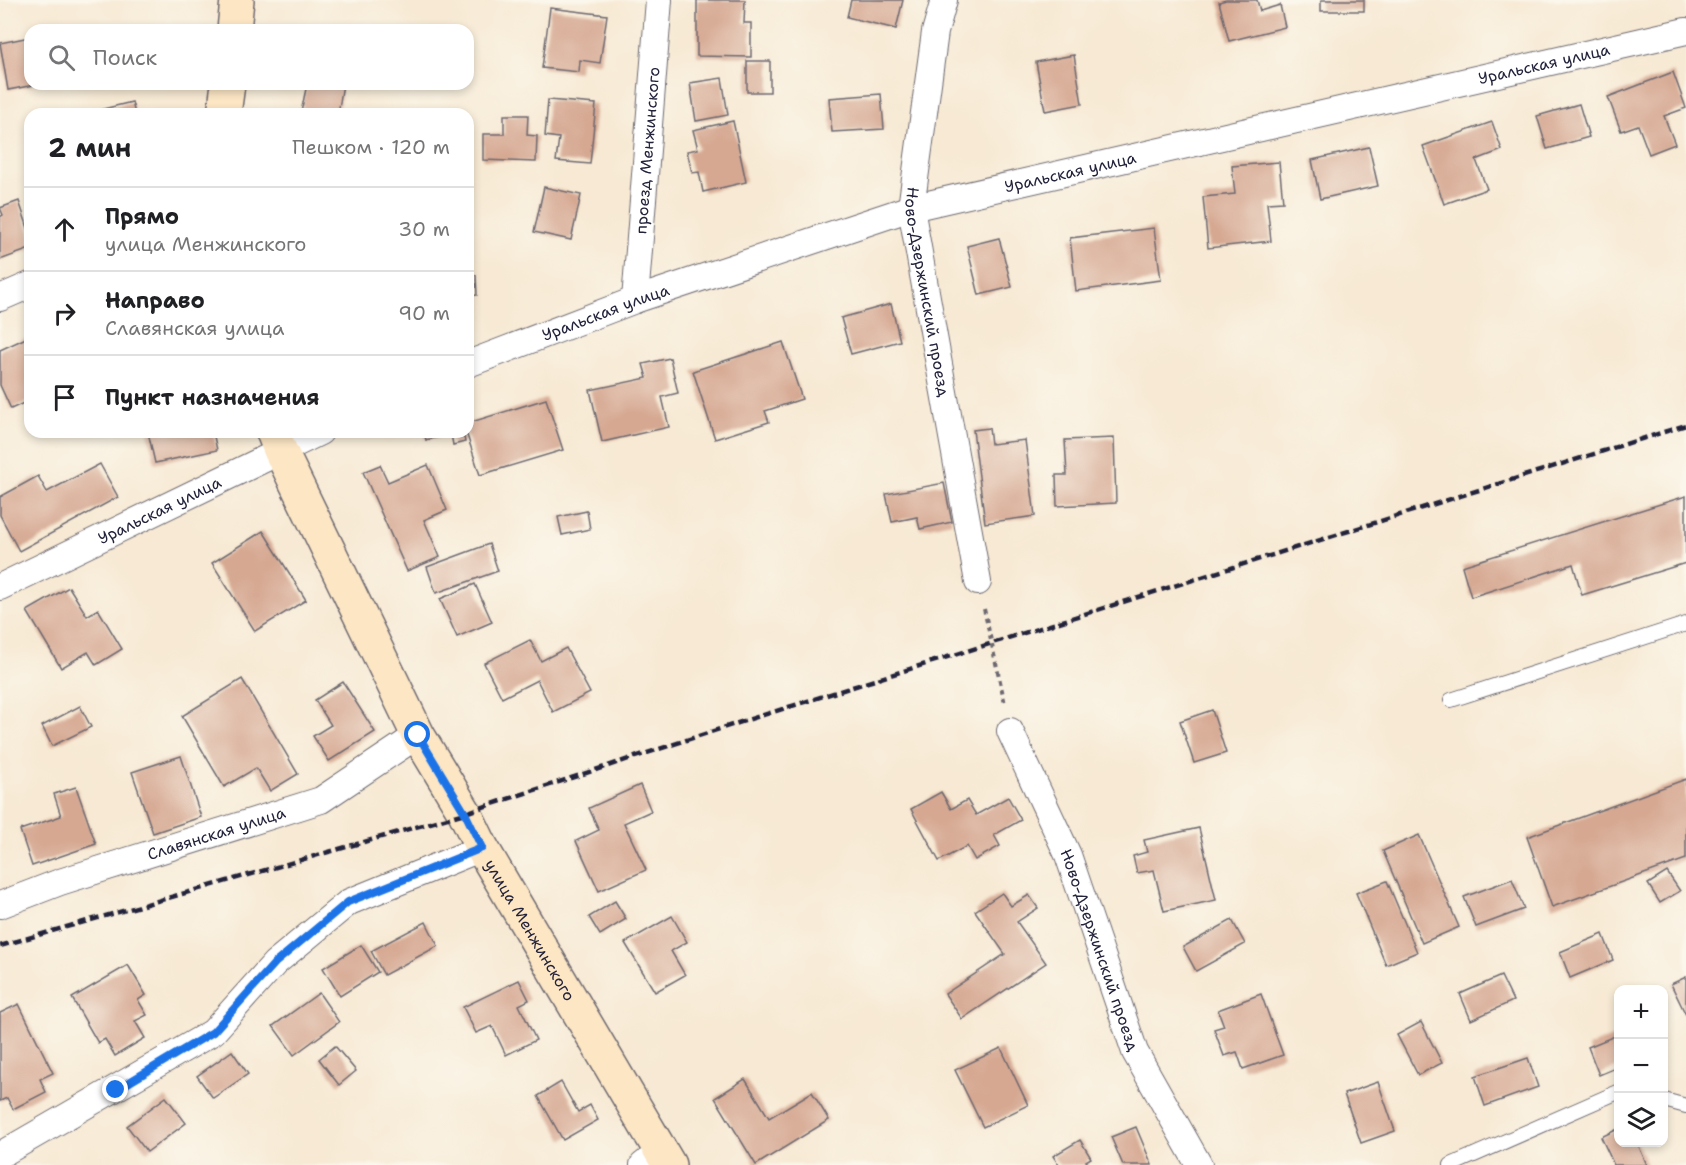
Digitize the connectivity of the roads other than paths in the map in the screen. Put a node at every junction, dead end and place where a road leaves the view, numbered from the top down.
1 (237, 0) edge
2 (659, 0) edge
3 (945, 0) edge
4 (235, 24) edge
5 (1686, 31) edge
6 (227, 90) edge
7 (225, 108) edge
8 (911, 208) junction
9 (24, 288) edge
10 (0, 298) edge
11 (635, 300) junction
12 (474, 362) edge
13 (277, 441) edge
14 (978, 582) road end
15 (0, 587) edge
16 (1686, 624) edge
17 (1451, 700) dead end
18 (1010, 731) road end
19 (418, 735) junction
20 (482, 848) junction
21 (0, 905) edge
22 (1616, 1093) edge
23 (1668, 1101) edge
24 (1686, 1107) edge
25 (0, 1155) edge
26 (657, 1160) edge
27 (1199, 1165) edge
28 (1451, 1165) edge

1 - 4 street
2 - 11 street, проезд Менжинского
3 - 8 street, Ново-Дзержинский проезд
5 - 8 street, Уральская улица
6 - 7 street
8 - 11 street, Уральская улица
8 - 14 street, Ново-Дзержинский проезд
9 - 10 street
11 - 12 street, Уральская улица
13 - 15 street, Уральская улица
13 - 19 street, улица Менжинского
16 - 17 lane
18 - 27 street, Ново-Дзержинский проезд
19 - 20 street, улица Менжинского
19 - 21 street, Славянская улица
20 - 25 street
20 - 26 street, улица Менжинского
22 - 28 lane
23 - 24 lane

